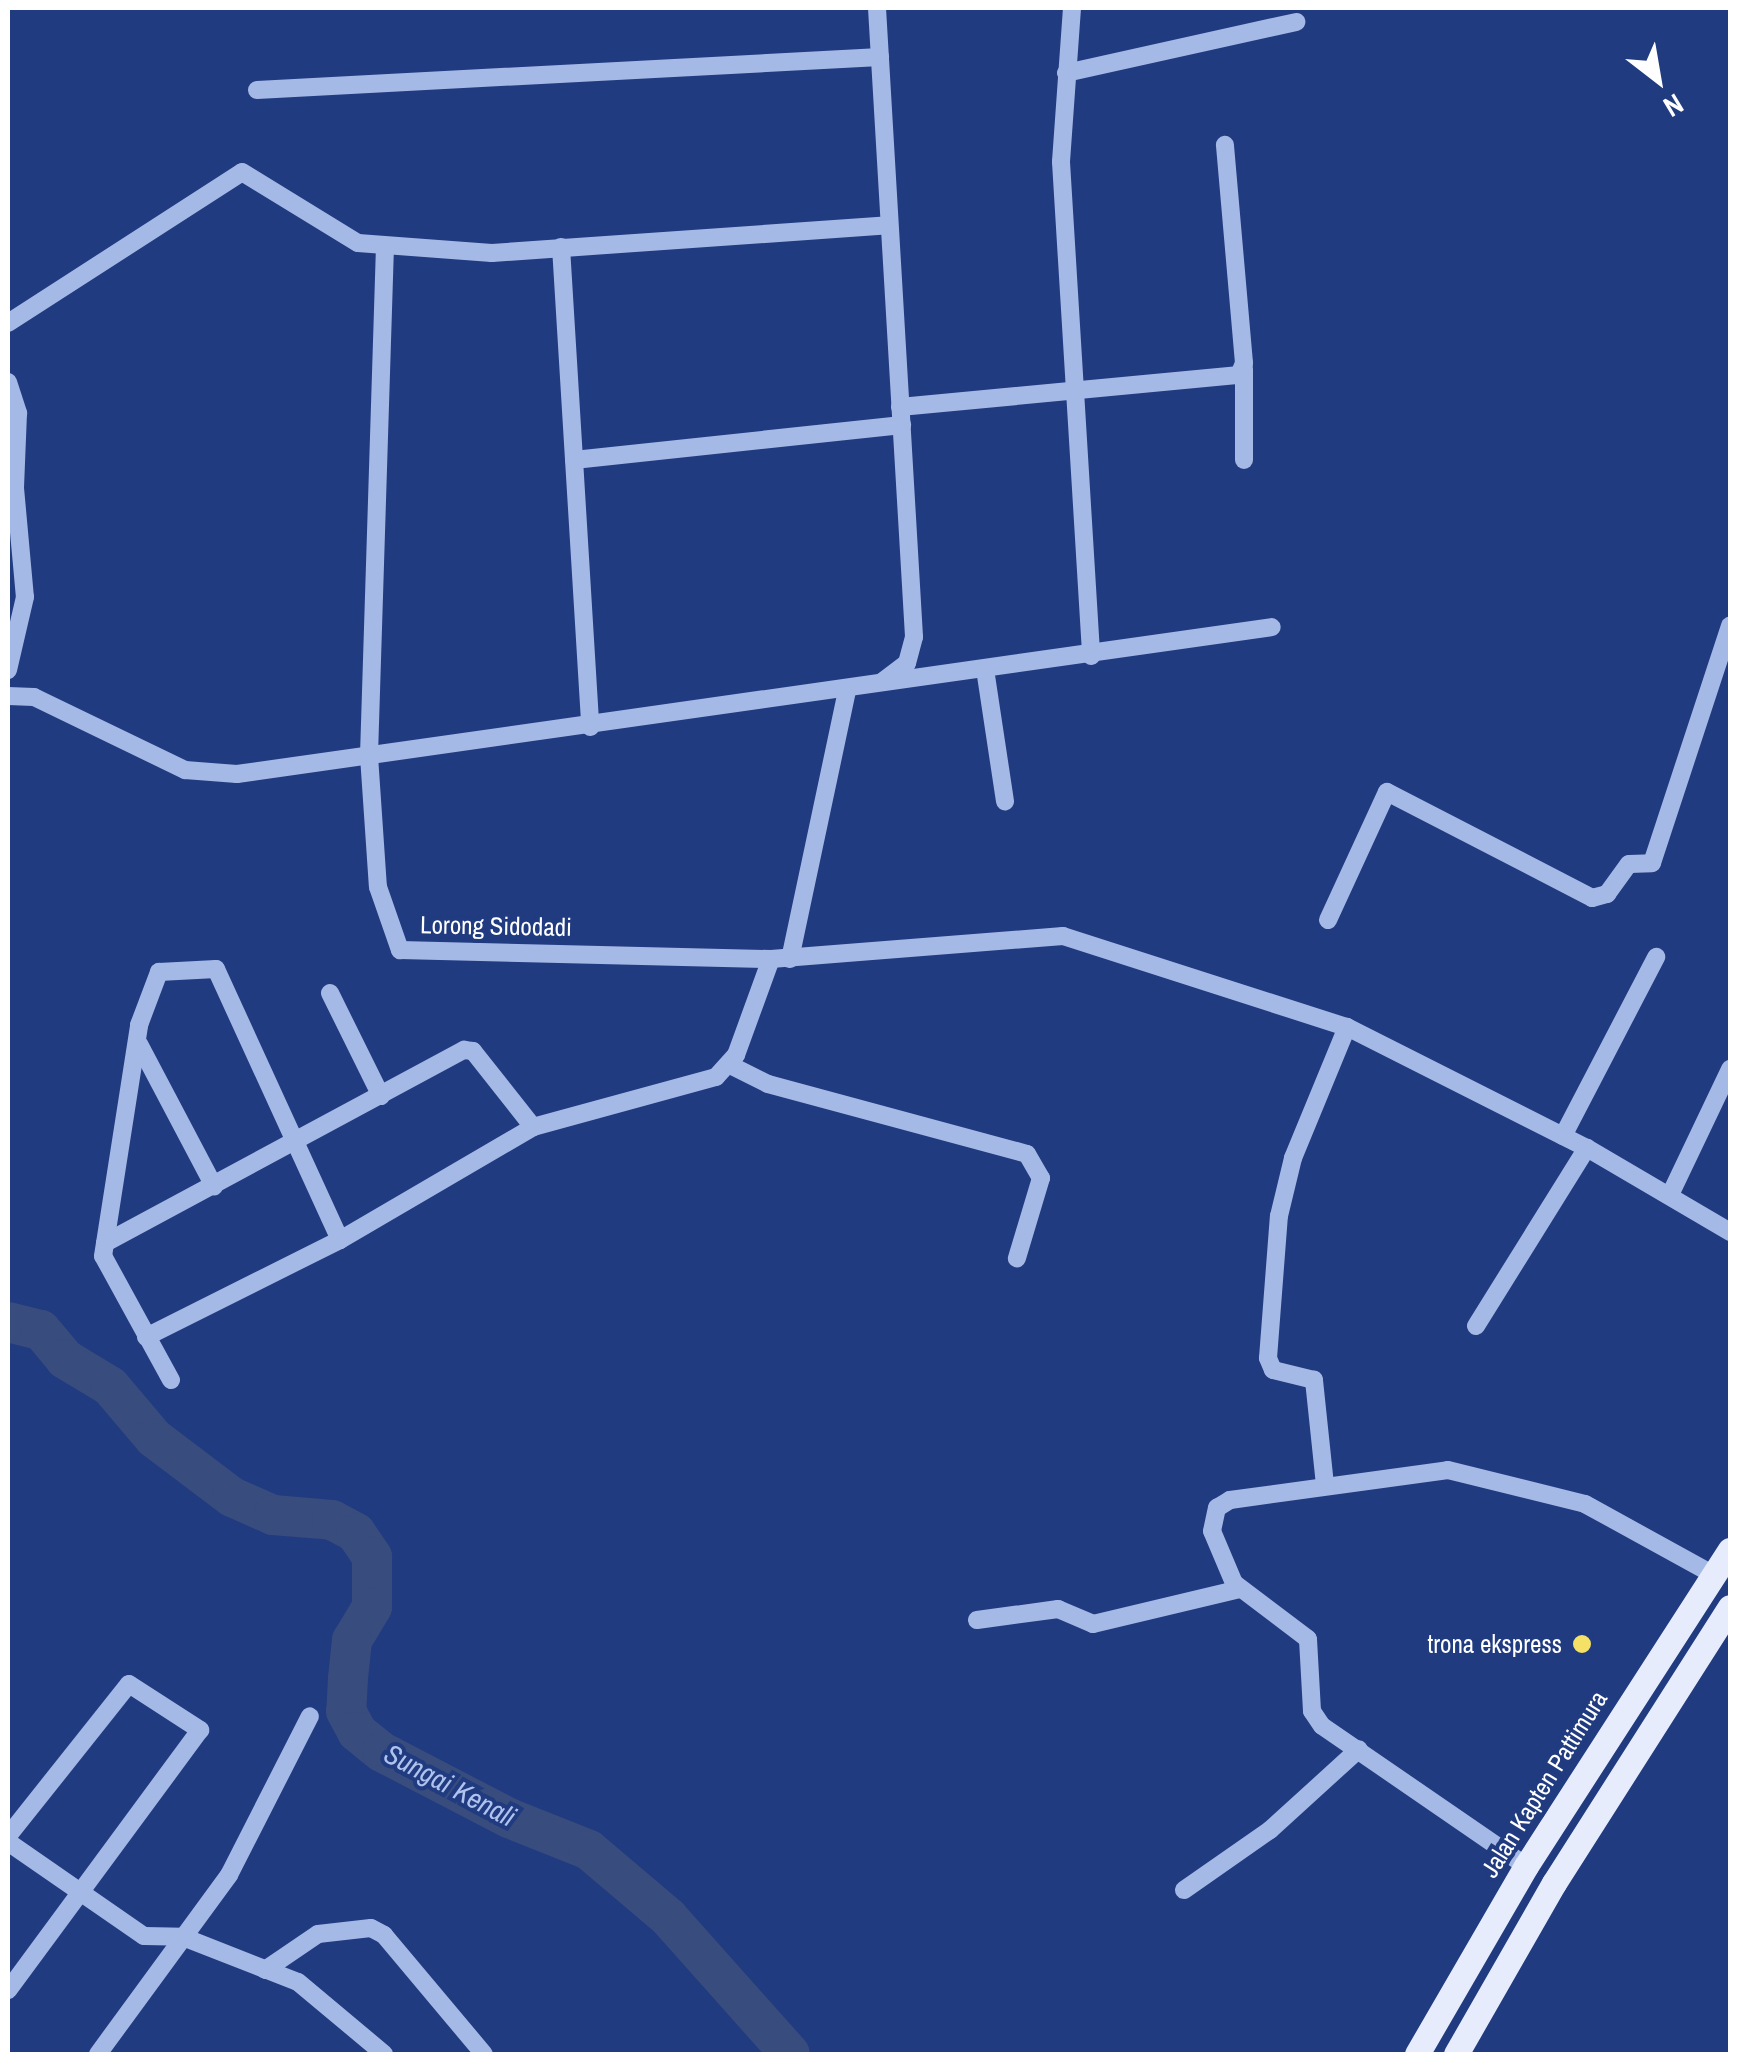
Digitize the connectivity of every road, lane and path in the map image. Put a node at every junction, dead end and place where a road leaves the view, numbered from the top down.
1 (877, 8) edge
2 (1072, 8) edge
3 (1296, 22) dead end
4 (880, 57) junction
5 (1066, 73) junction
6 (257, 90) dead end
7 (1226, 145) dead end
8 (888, 225) junction
9 (385, 246) junction
10 (561, 248) junction
11 (8, 323) edge
12 (1244, 369) junction
13 (8, 382) edge
14 (1073, 388) junction
15 (901, 416) junction
16 (574, 460) junction
17 (1244, 460) dead end
18 (1730, 626) edge
19 (1272, 627) dead end
20 (1091, 656) junction
21 (985, 669) junction
22 (8, 670) edge
23 (878, 684) junction
24 (847, 691) junction
25 (8, 696) edge
26 (590, 727) junction
27 (370, 756) junction
28 (1004, 801) dead end
29 (1328, 920) dead end
30 (1656, 957) dead end
31 (780, 959) junction
32 (330, 993) dead end
33 (1347, 1027) junction
34 (138, 1044) junction
35 (730, 1065) junction
36 (1730, 1069) edge
37 (381, 1096) junction
38 (533, 1127) junction
39 (1563, 1136) junction
40 (295, 1142) junction
41 (1588, 1148) junction
42 (214, 1186) junction
43 (1670, 1195) junction
44 (1730, 1232) edge
45 (340, 1240) junction
46 (105, 1243) junction
47 (1017, 1258) dead end
48 (1476, 1326) dead end
49 (146, 1338) junction
50 (171, 1380) dead end
51 (1325, 1485) junction
52 (1730, 1550) edge
53 (1714, 1575) junction
54 (1240, 1589) junction
55 (1730, 1607) edge
56 (977, 1620) dead end
57 (310, 1716) dead end
58 (1360, 1749) junction
59 (8, 1839) edge
60 (1526, 1866) junction
61 (78, 1888) junction
62 (1184, 1890) dead end
63 (183, 1937) junction
64 (265, 1970) junction
65 (8, 1990) edge
66 (98, 2054) edge
67 (384, 2054) edge
68 (484, 2054) edge
69 (1417, 2054) edge
70 (1456, 2054) edge

1 - 4 street
2 - 5 street
3 - 5 street
4 - 6 street
4 - 8 street
5 - 14 street
7 - 12 street
8 - 10 street
8 - 15 street
9 - 10 street
9 - 11 street
9 - 27 street
10 - 16 street
12 - 14 street
12 - 17 street
13 - 22 street
14 - 15 street
14 - 20 street
15 - 16 street
15 - 23 street
16 - 26 street
18 - 29 street
19 - 20 street
20 - 21 street
21 - 23 street
21 - 28 street
23 - 24 street
24 - 26 street
24 - 31 street
25 - 27 street
26 - 27 street
27 - 31 street, Lorong Sidodadi
30 - 39 street
31 - 33 street
31 - 35 street
32 - 37 street
33 - 39 street
33 - 51 street
34 - 40 street
34 - 42 street
34 - 46 street
35 - 38 street
35 - 47 street
36 - 43 street
37 - 38 street
37 - 40 street
38 - 45 street
39 - 41 street
40 - 42 street
40 - 45 street
41 - 43 street
41 - 48 street
42 - 46 street
43 - 44 street
45 - 49 street
46 - 49 street
49 - 50 street
51 - 53 street
51 - 54 street
52 - 53 main road, Jalan Kapten Pattimura
53 - 60 main road, Jalan Kapten Pattimura
54 - 56 street
54 - 58 street
55 - 70 main road
57 - 63 street
58 - 60 street
58 - 62 street
59 - 61 street
59 - 61 street
60 - 69 main road, Jalan Kapten Pattimura
61 - 63 street
61 - 65 street
63 - 64 street
63 - 66 street
64 - 67 street
64 - 68 street

